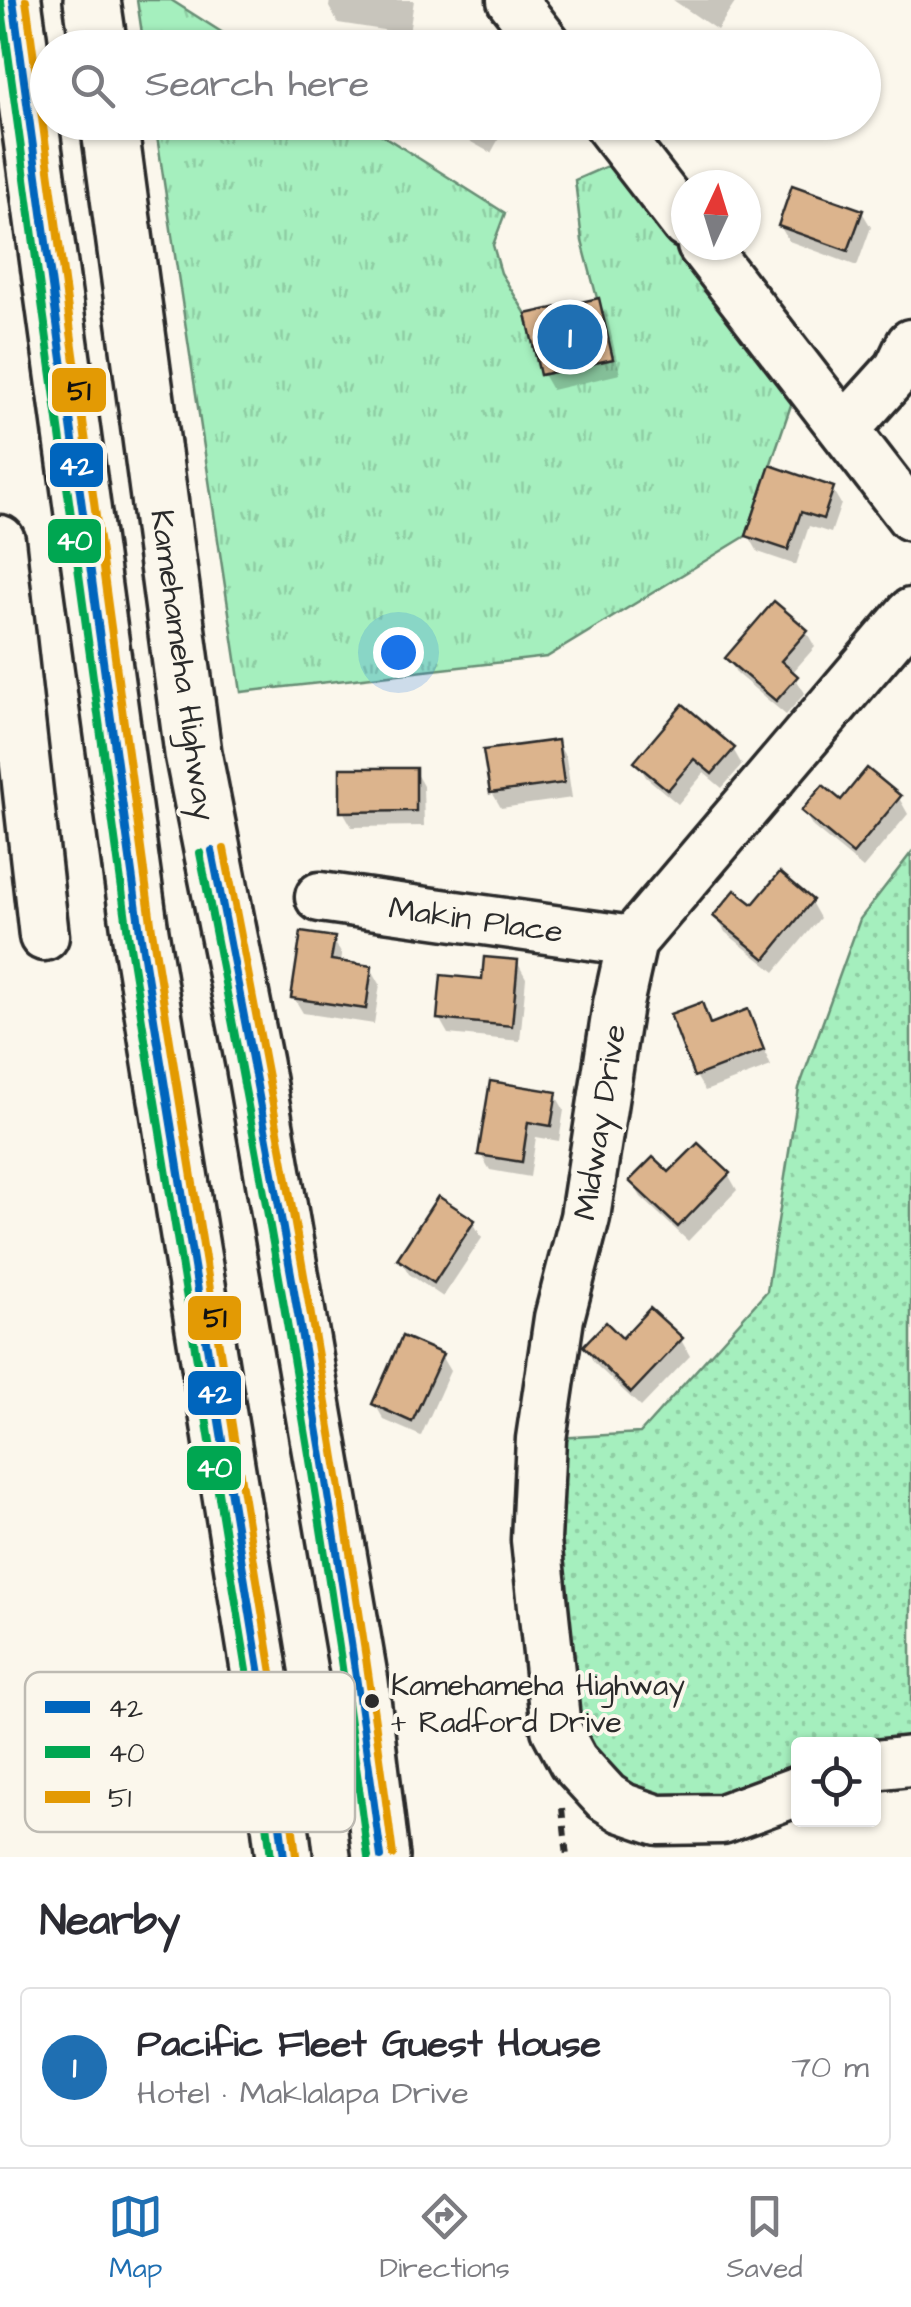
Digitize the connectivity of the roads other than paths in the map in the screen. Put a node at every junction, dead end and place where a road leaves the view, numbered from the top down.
1 (13, 0) edge
2 (92, 0) edge
3 (512, 0) edge
4 (96, 30) edge
5 (534, 30) edge
6 (30, 125) edge
7 (32, 140) edge
8 (111, 140) edge
9 (621, 140) edge
10 (671, 205) edge
11 (714, 260) edge
12 (911, 344) edge
13 (845, 429) junction
14 (911, 516) edge
15 (0, 540) edge
16 (911, 613) edge
17 (320, 897) dead end
18 (44, 936) dead end
19 (632, 941) junction
20 (260, 1672) edge
21 (360, 1682) junction
22 (911, 1761) edge
23 (881, 1764) edge
24 (791, 1794) edge
25 (265, 1832) edge
26 (281, 1832) edge
27 (265, 1857) edge
28 (284, 1857) edge
29 (381, 1857) edge
30 (400, 1857) edge

1 - 6 main road
2 - 4 main road
3 - 5 street
7 - 20 main road
8 - 21 main road, Kamehameha Highway
9 - 10 street
11 - 13 street
12 - 13 street
13 - 14 street
15 - 18 street
16 - 19 street, Midway Drive
17 - 19 street, Makin Place
19 - 24 street, Midway Drive
21 - 29 main road, Kamehameha Highway
21 - 30 main road
22 - 23 street
25 - 27 main road
26 - 28 main road

